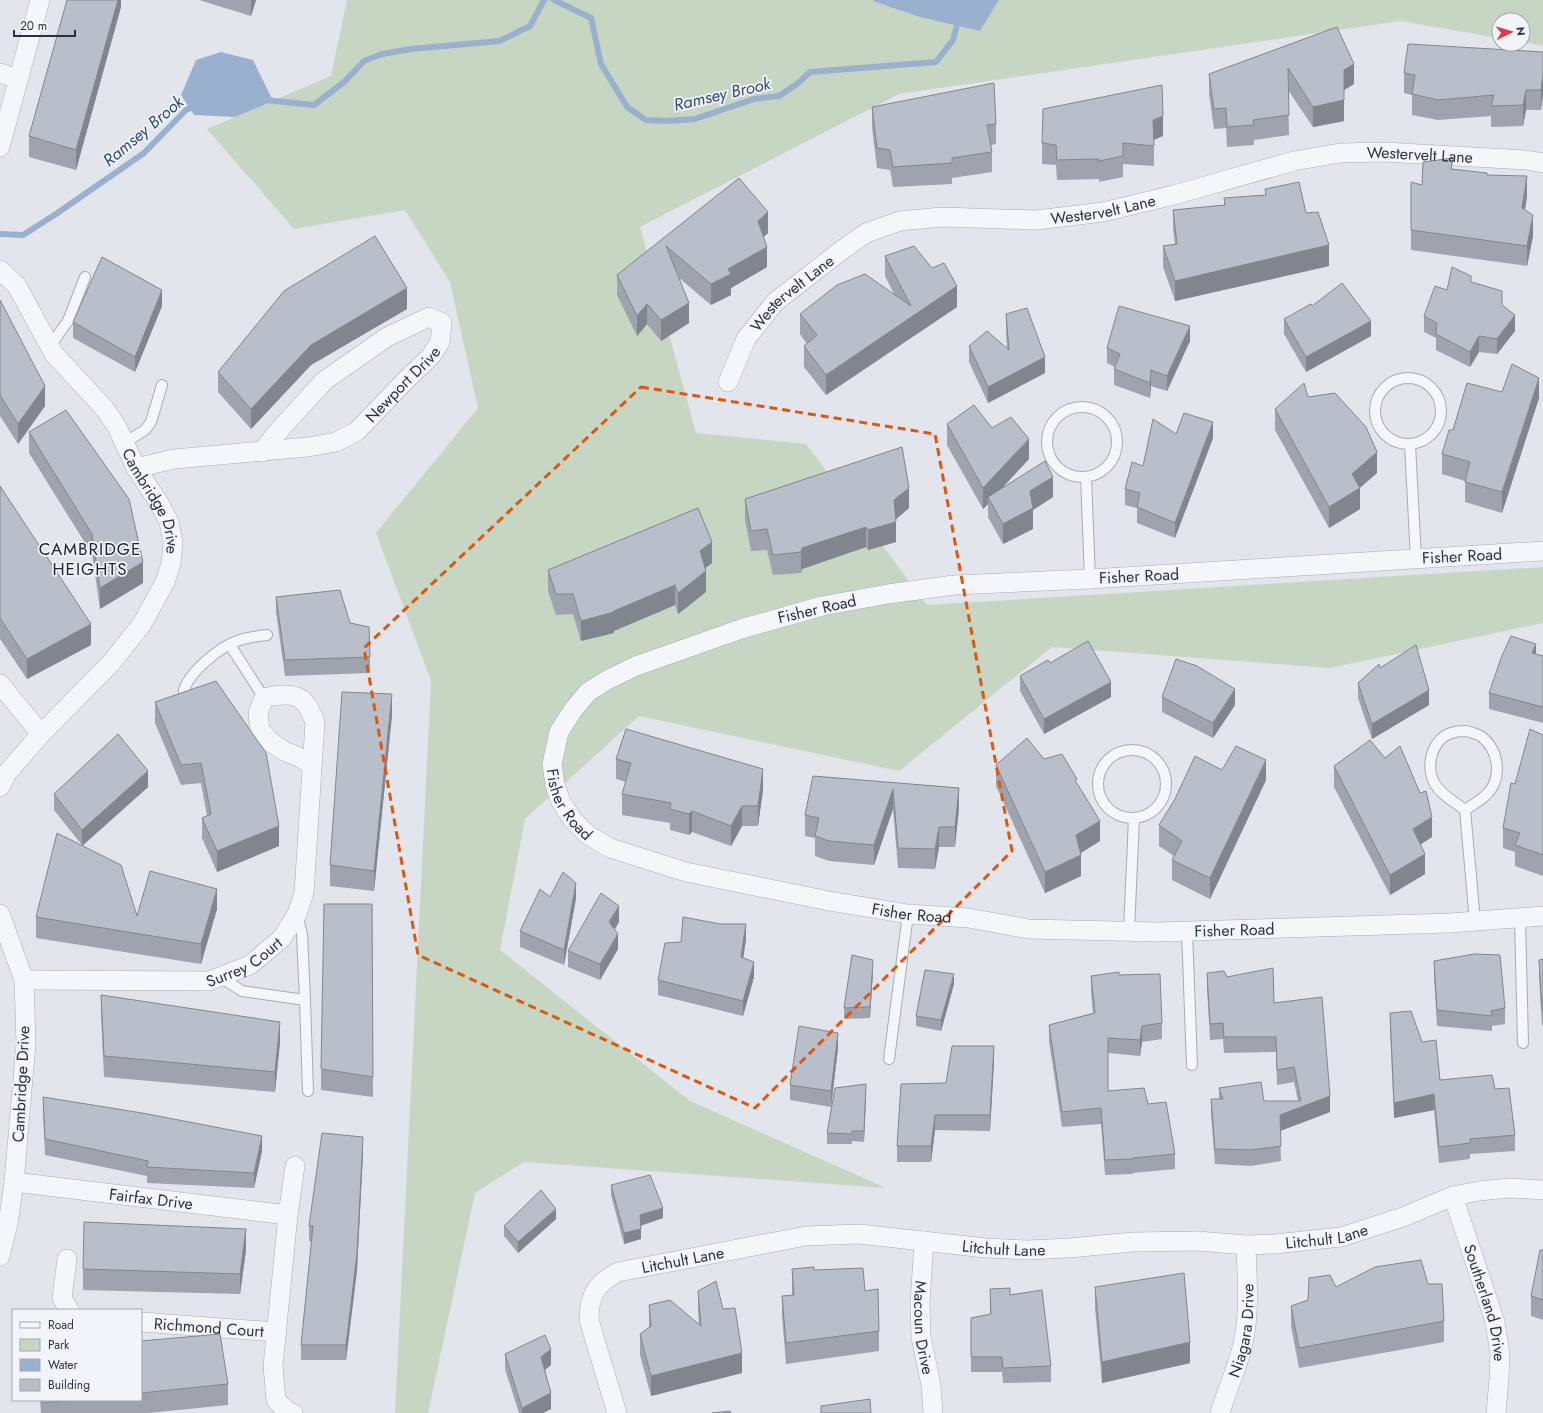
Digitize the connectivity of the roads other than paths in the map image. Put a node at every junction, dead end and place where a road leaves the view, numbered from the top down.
1 (40, 0) edge
2 (9, 76) edge
3 (0, 147) edge
4 (1543, 163) edge
5 (0, 270) edge
6 (85, 277) dead end
7 (50, 346) junction
8 (728, 382) dead end
9 (162, 385) dead end
10 (124, 443) junction
11 (1410, 444) junction
12 (263, 452) junction
13 (136, 468) junction
14 (1086, 477) junction
15 (1543, 551) edge
16 (1416, 559) junction
17 (1090, 579) junction
18 (267, 635) dead end
19 (230, 645) junction
20 (0, 684) edge
21 (264, 698) junction
22 (187, 705) edge
23 (41, 734) junction
24 (312, 765) junction
25 (0, 786) edge
26 (1465, 810) junction
27 (1134, 818) junction
28 (0, 914) edge
29 (297, 914) junction
30 (908, 914) junction
31 (1543, 916) edge
32 (1520, 918) junction
33 (1475, 921) junction
34 (1129, 931) junction
35 (1187, 931) junction
36 (220, 976) junction
37 (24, 980) junction
38 (305, 1000) junction
39 (1524, 1043) dead end
40 (889, 1059) dead end
41 (1192, 1065) dead end
42 (308, 1091) dead end
43 (295, 1166) dead end
44 (14, 1182) junction
45 (1543, 1190) edge
46 (1453, 1196) junction
47 (288, 1215) junction
48 (924, 1241) junction
49 (1246, 1245) junction
50 (0, 1256) edge
51 (67, 1259) dead end
52 (68, 1309) edge
53 (142, 1322) edge
54 (277, 1332) junction
55 (293, 1413) edge
56 (616, 1413) edge
57 (932, 1413) edge
58 (1220, 1413) edge
59 (1496, 1413) edge

1 - 2 street
2 - 3 street
4 - 8 street, Westervelt Lane
5 - 7 street, Cambridge Drive
6 - 7 lane
7 - 10 street, Cambridge Drive
9 - 10 lane
10 - 13 street, Cambridge Drive
11 - 11 lane
11 - 16 lane
12 - 12 street, Newport Drive
12 - 13 street, Newport Drive
13 - 23 street, Cambridge Drive
14 - 14 lane
14 - 17 lane
15 - 16 street, Fisher Road
16 - 17 street, Fisher Road
17 - 30 street, Fisher Road
18 - 19 lane
19 - 21 lane
19 - 22 lane
20 - 23 street
21 - 24 street
21 - 24 street, Surrey Court
23 - 25 street, Cambridge Drive
24 - 29 street, Surrey Court
26 - 26 lane
26 - 33 lane
27 - 27 lane
27 - 34 lane
28 - 37 street, Cambridge Drive
29 - 36 street, Surrey Court
29 - 38 lane
30 - 34 street, Fisher Road
30 - 40 lane
31 - 32 street, Fisher Road
32 - 33 street, Fisher Road
32 - 39 lane
33 - 35 street, Fisher Road
34 - 35 street, Fisher Road
35 - 41 lane
36 - 37 street, Surrey Court
36 - 38 lane
37 - 44 street, Cambridge Drive
38 - 42 lane
43 - 47 street
44 - 47 street, Fairfax Drive
44 - 50 street, Cambridge Drive
45 - 46 street, Litchult Lane
46 - 49 street, Litchult Lane
46 - 59 street, Southerland Drive
47 - 54 street
48 - 49 street, Litchult Lane
48 - 56 street, Litchult Lane
48 - 57 street, Macoun Drive
49 - 58 street, Niagara Drive
51 - 52 street
53 - 54 street, Richmond Court
54 - 55 street

